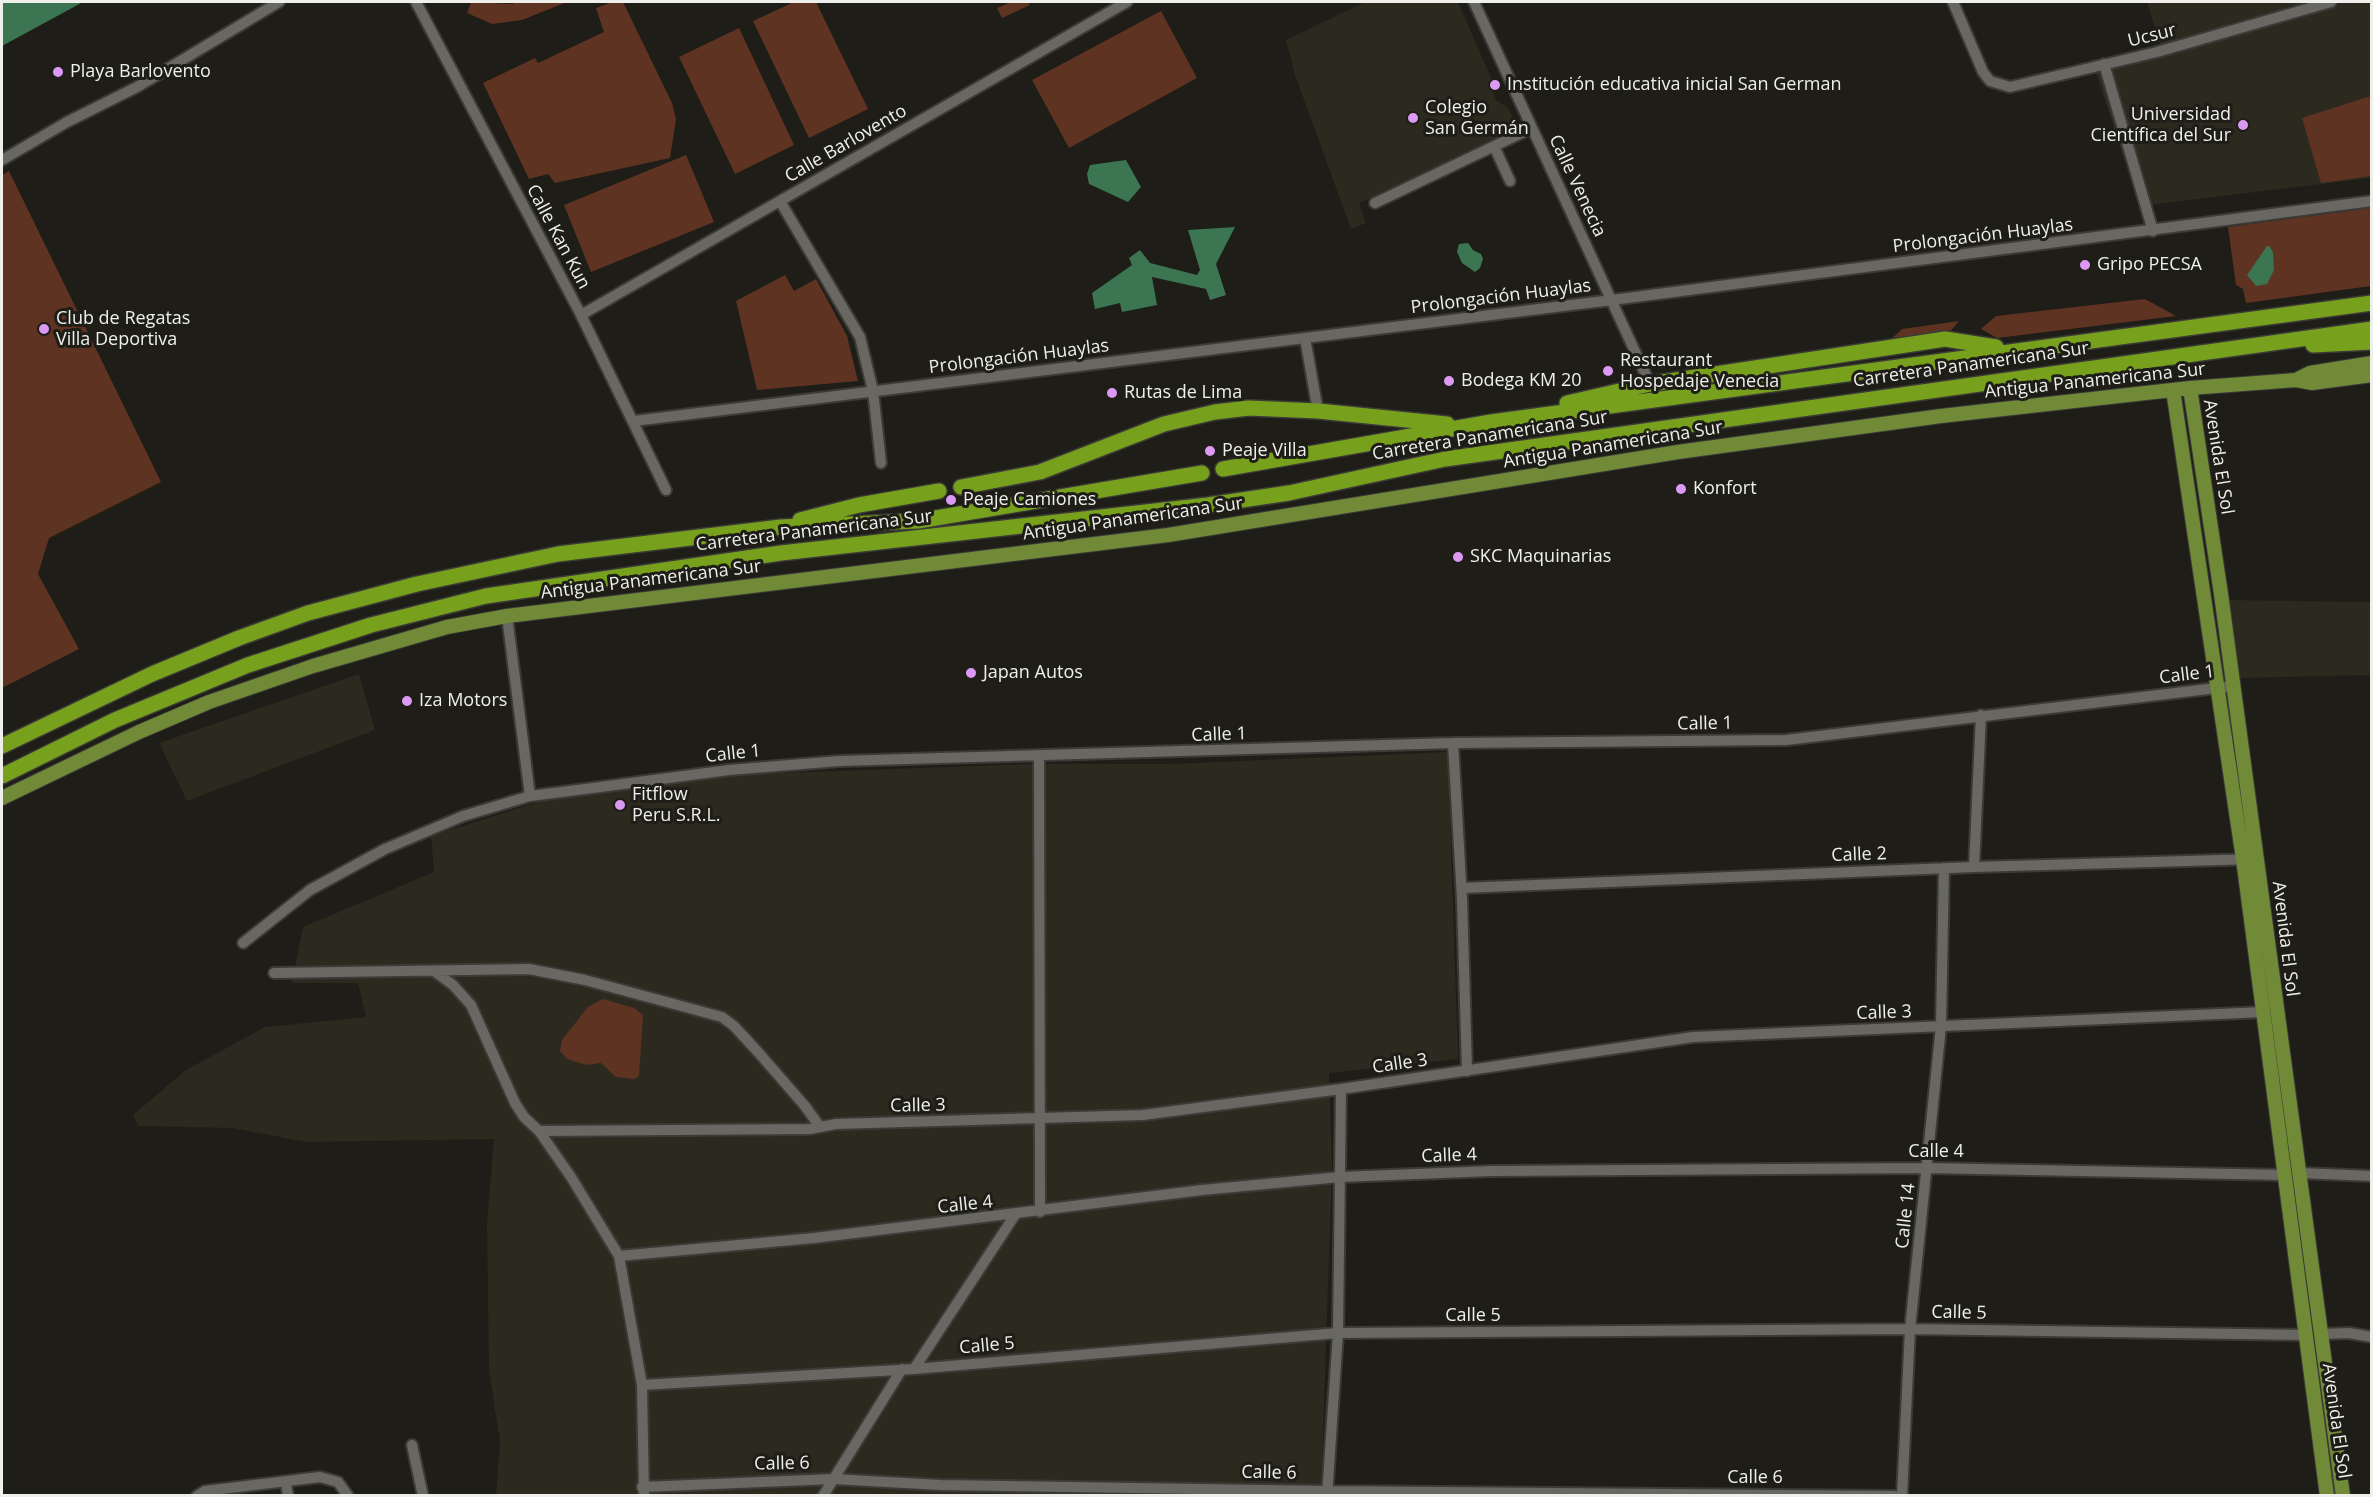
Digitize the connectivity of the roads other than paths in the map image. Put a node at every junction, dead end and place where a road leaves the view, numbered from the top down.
1 (279, 2) edge
2 (416, 2) edge
3 (1127, 2) edge
4 (1474, 2) edge
5 (1953, 2) edge
6 (2331, 2) edge
7 (2104, 64) junction
8 (1532, 128) junction
9 (1494, 146) junction
10 (2, 160) edge
11 (1510, 181) dead end
12 (780, 201) junction
13 (2372, 201) edge
14 (1375, 203) dead end
15 (2153, 231) junction
16 (1612, 300) junction
17 (2372, 303) edge
18 (581, 315) junction
19 (2372, 329) edge
20 (1305, 338) junction
21 (2271, 342) junction
22 (2372, 342) edge
23 (2014, 350) junction
24 (2372, 363) edge
25 (2372, 375) edge
26 (2296, 380) junction
27 (1650, 384) junction
28 (2190, 388) junction
29 (2173, 390) junction
30 (873, 391) junction
31 (1318, 411) junction
32 (634, 421) junction
33 (1491, 422) junction
34 (1468, 426) junction
35 (881, 463) dead end
36 (1223, 469) dead end
37 (1202, 473) dead end
38 (961, 487) dead end
39 (666, 490) dead end
40 (939, 491) dead end
41 (781, 527) junction
42 (507, 616) junction
43 (2234, 686) junction
44 (2218, 688) junction
45 (1981, 715) junction
46 (1453, 743) junction
47 (2, 746) edge
48 (1039, 757) junction
49 (2, 776) edge
50 (530, 796) junction
51 (2, 798) edge
52 (2250, 859) junction
53 (1974, 867) junction
54 (1944, 868) junction
55 (1461, 888) junction
56 (243, 943) dead end
57 (434, 971) junction
58 (274, 973) dead end
59 (2264, 1012) junction
60 (1941, 1026) junction
61 (1467, 1071) junction
62 (1341, 1089) junction
63 (1040, 1120) junction
64 (820, 1127) junction
65 (539, 1131) junction
66 (1927, 1168) junction
67 (2300, 1173) junction
68 (2285, 1175) junction
69 (2372, 1176) edge
70 (1340, 1177) junction
71 (1040, 1212) junction
72 (1015, 1215) junction
73 (619, 1256) junction
74 (1910, 1329) junction
75 (1338, 1334) junction
76 (2323, 1334) junction
77 (2306, 1335) junction
78 (2372, 1337) edge
79 (902, 1369) junction
80 (914, 1369) junction
81 (642, 1385) junction
82 (412, 1445) dead end
83 (833, 1479) junction
84 (286, 1482) junction
85 (240, 1491) edge
86 (643, 1492) edge
87 (1328, 1493) edge
88 (197, 1496) edge
89 (288, 1496) edge
90 (348, 1496) edge
91 (423, 1496) edge
92 (823, 1496) edge
93 (1895, 1496) edge
94 (1902, 1496) edge
95 (2327, 1496) edge
96 (2343, 1496) edge

1 - 10 street
2 - 18 street, Calle Kan Kun
3 - 12 street, Calle Barlovento
4 - 8 street, Calle Venecia
5 - 7 street, Ucsur
6 - 7 street, Ucsur
7 - 15 street
8 - 9 street
8 - 16 street, Calle Venecia
9 - 11 street
9 - 14 street
12 - 18 street, Calle Barlovento
12 - 30 street
13 - 15 street, Prolongación Huaylas
15 - 16 street, Prolongación Huaylas
16 - 20 street, Prolongación Huaylas
16 - 27 street, Calle Venecia
17 - 23 highway, Carretera Panamericana Sur
18 - 32 street, Calle Kan Kun
19 - 21 highway, Carretera Panamericana Sur
20 - 30 street, Prolongación Huaylas
20 - 31 street
21 - 22 highway
21 - 49 highway, Carretera Panamericana Sur
23 - 27 highway
23 - 33 highway, Carretera Panamericana Sur
24 - 26 main road, Antigua Panamericana Sur
25 - 26 main road, Antigua Panamericana Sur
26 - 28 main road, Antigua Panamericana Sur
27 - 33 highway
28 - 29 main road, Antigua Panamericana Sur
28 - 43 main road, Avenida El Sol
29 - 42 main road, Antigua Panamericana Sur
29 - 44 main road, Avenida El Sol
30 - 32 street, Prolongación Huaylas
30 - 35 street
31 - 34 highway, Carretera Panamericana Sur
31 - 38 highway, Carretera Panamericana Sur
32 - 39 street, Calle Kan Kun
33 - 34 highway, Carretera Panamericana Sur
34 - 36 highway, Carretera Panamericana Sur
37 - 41 highway, Carretera Panamericana Sur
40 - 41 highway, Carretera Panamericana Sur
41 - 47 highway, Carretera Panamericana Sur
42 - 50 street
42 - 51 main road, Antigua Panamericana Sur
43 - 44 street, Calle 1
43 - 52 main road, Avenida El Sol
44 - 45 street, Calle 1
44 - 52 main road, Avenida El Sol
45 - 46 street, Calle 1
45 - 53 street
46 - 48 street, Calle 1
46 - 55 street
48 - 50 street, Calle 1
48 - 63 street
50 - 56 street, Calle 1
52 - 53 street, Calle 2
52 - 59 main road, Avenida El Sol
52 - 67 main road, Avenida El Sol
53 - 54 street, Calle 2
54 - 55 street, Calle 2
54 - 60 street, Calle 14
55 - 61 street
57 - 58 street
57 - 64 street
57 - 65 street
59 - 60 street, Calle 3
59 - 68 main road, Avenida El Sol
60 - 61 street, Calle 3
60 - 66 street, Calle 14
61 - 62 street, Calle 3
62 - 63 street, Calle 3
62 - 70 street
63 - 64 street, Calle 3
63 - 71 street
64 - 65 street, Calle 3
65 - 73 street
66 - 68 street, Calle 4
66 - 70 street, Calle 4
66 - 74 street, Calle 14
67 - 69 street
67 - 76 main road, Avenida El Sol
68 - 77 main road, Avenida El Sol
70 - 71 street, Calle 4
70 - 75 street
71 - 72 street, Calle 4
72 - 73 street, Calle 4
72 - 80 street
73 - 81 street
74 - 75 street, Calle 5
74 - 77 street, Calle 5
74 - 94 street, Calle 14
75 - 80 street, Calle 5
75 - 87 street
76 - 78 street
76 - 96 main road, Avenida El Sol
77 - 95 main road, Avenida El Sol
79 - 80 street, Calle 5
79 - 81 street, Calle 5
79 - 83 street
81 - 86 street
82 - 91 street
83 - 86 street, Calle 6
83 - 87 street, Calle 6
83 - 92 street
84 - 85 street
84 - 89 street
84 - 90 street
85 - 88 street
87 - 93 street, Calle 6

